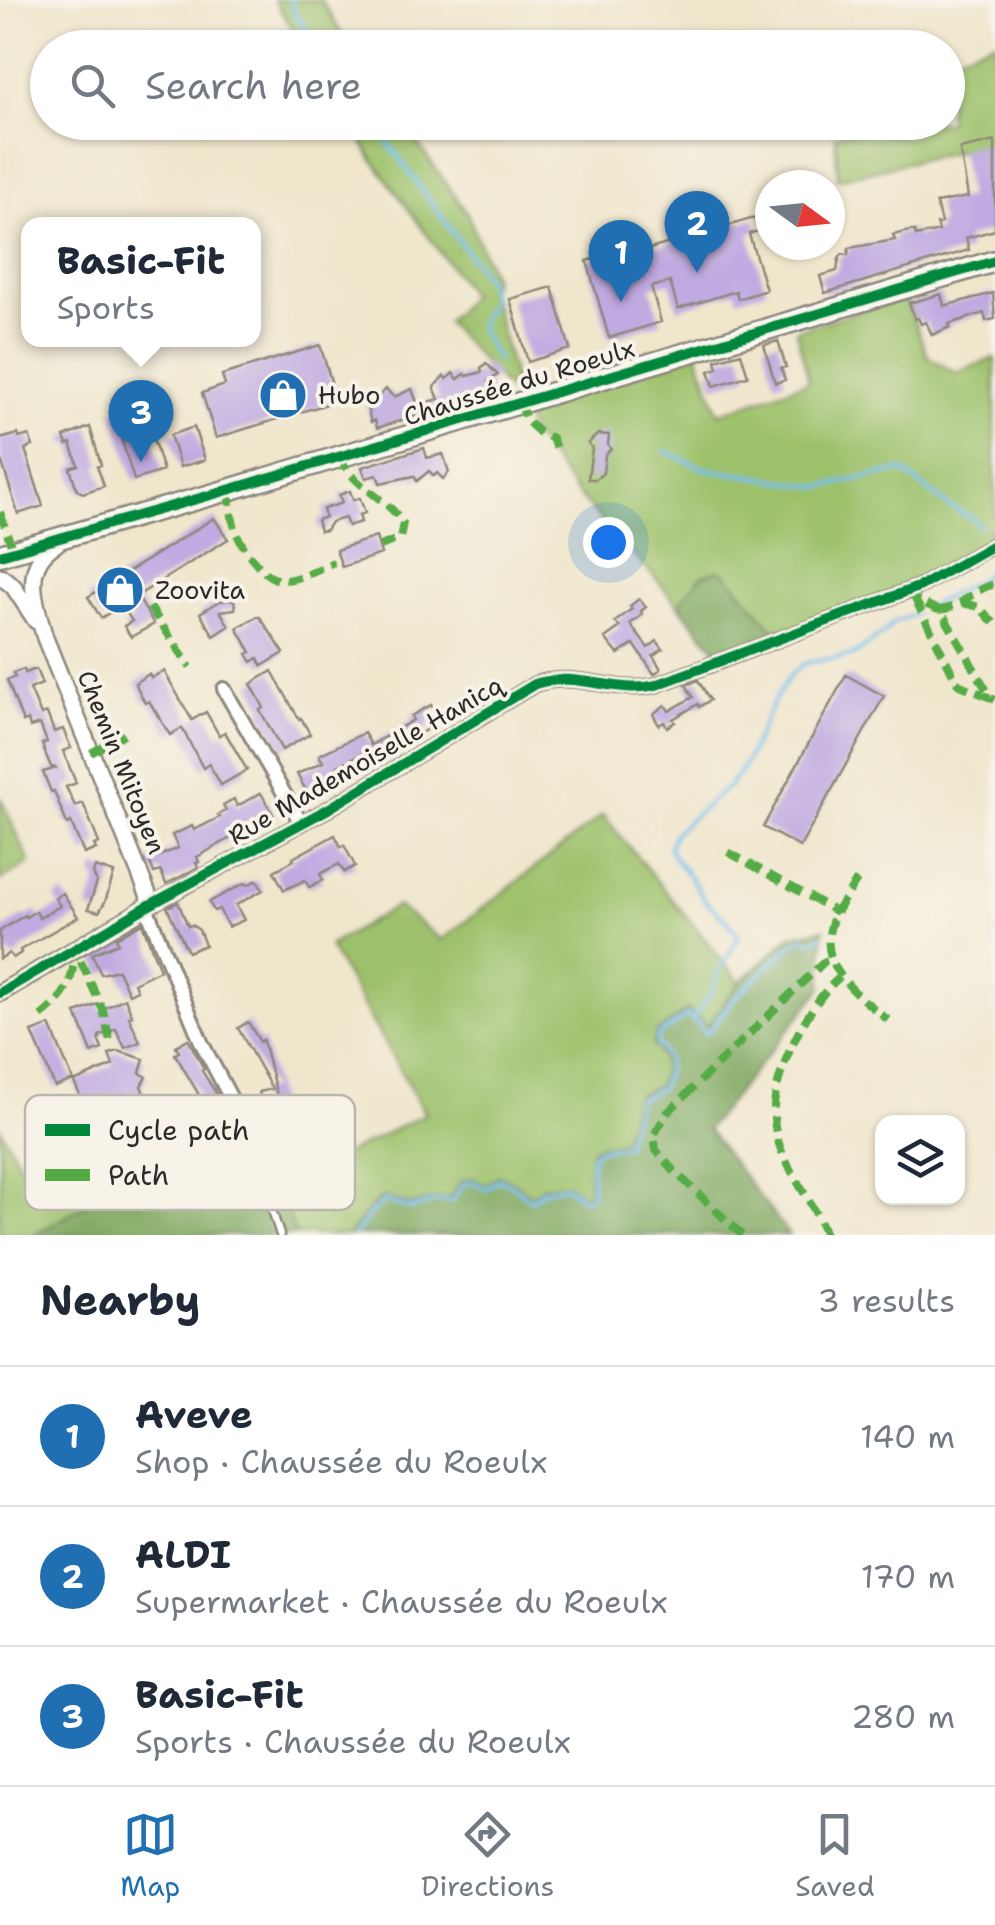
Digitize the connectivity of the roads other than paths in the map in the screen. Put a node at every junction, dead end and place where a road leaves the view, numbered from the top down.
1 (995, 261) edge
2 (63, 537) junction
3 (995, 544) edge
4 (4, 566) edge
5 (36, 604) junction
6 (45, 638) junction
7 (224, 689) dead end
8 (302, 823) junction
9 (149, 905) junction
10 (0, 993) edge
11 (229, 1095) edge
12 (272, 1210) edge
13 (280, 1235) edge

1 - 2 main road, Chaussée du Roeulx
2 - 4 main road, Chaussée du Roeulx
2 - 5 street
3 - 8 street, Rue Mademoiselle Hanicq
4 - 5 street
4 - 6 street
5 - 6 street
6 - 9 street, Chemin Mitoyen
7 - 8 street
8 - 9 street, Rue Mademoiselle Hanicq
9 - 10 street
9 - 11 street, Chemin Mitoyen
12 - 13 lane

